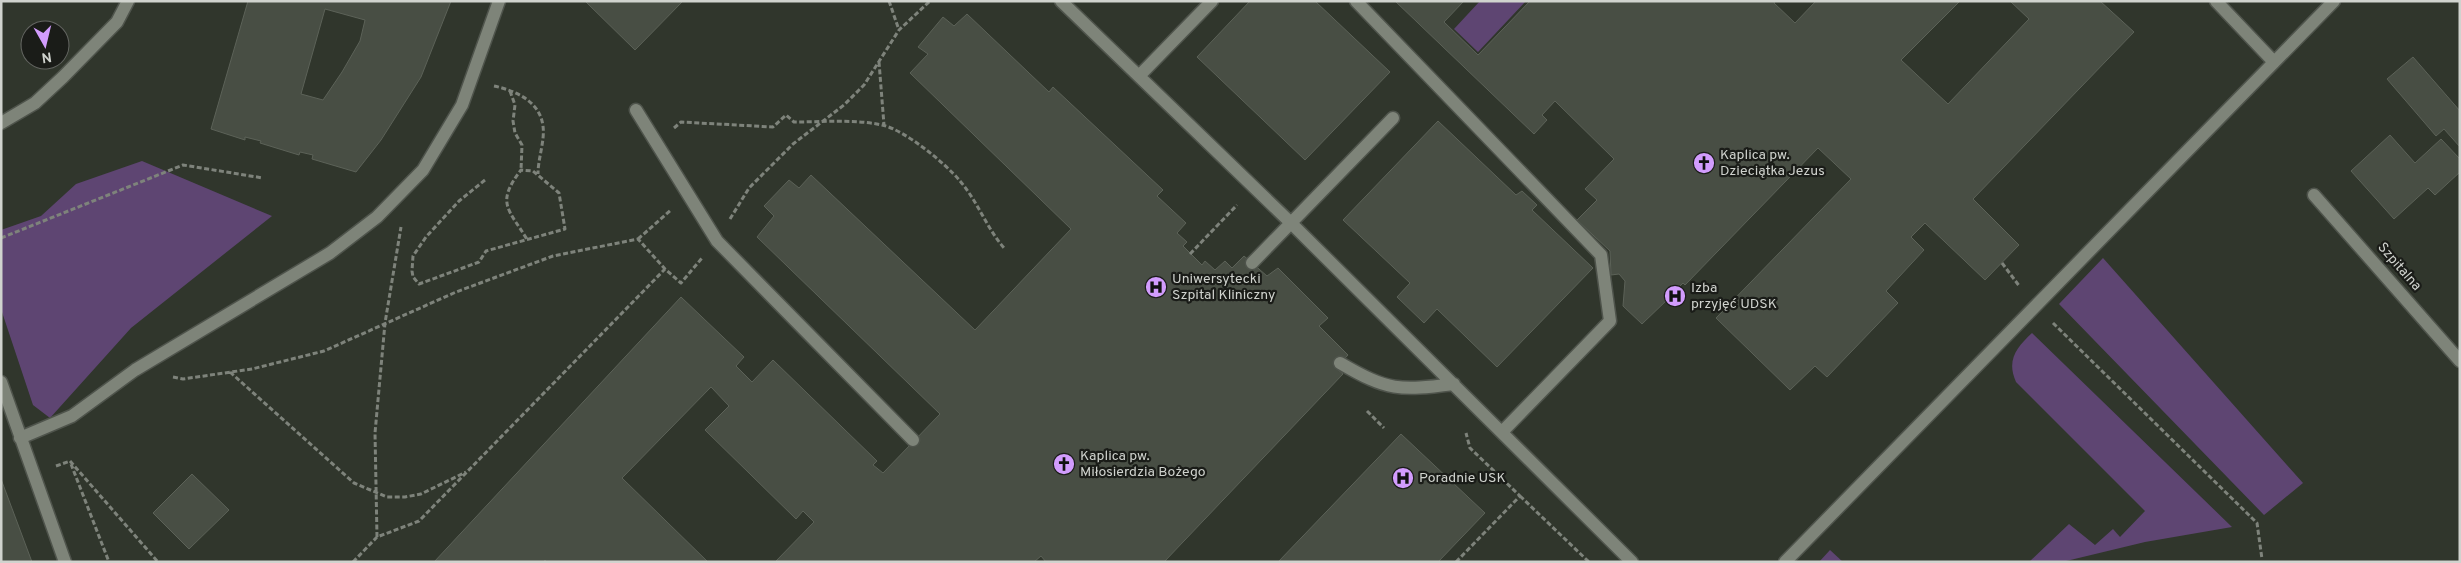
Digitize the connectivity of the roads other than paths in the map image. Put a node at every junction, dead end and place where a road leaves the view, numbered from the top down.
1 (128, 1) edge
2 (499, 1) edge
3 (1061, 1) edge
4 (1212, 1) edge
5 (1356, 1) edge
6 (2216, 1) edge
7 (2334, 1) edge
8 (2274, 62) junction
9 (1138, 76) junction
10 (636, 110) dead end
11 (1393, 118) dead end
12 (1, 123) edge
13 (2314, 194) dead end
14 (1291, 222) junction
15 (1252, 263) dead end
16 (2460, 361) edge
17 (1340, 363) dead end
18 (1, 382) edge
19 (1454, 384) junction
20 (1502, 432) junction
21 (20, 438) junction
22 (913, 440) dead end
23 (65, 562) edge
24 (1632, 562) edge
25 (1785, 562) edge

1 - 12 street
2 - 21 street
3 - 9 street
4 - 9 street
5 - 20 street
6 - 8 street
7 - 8 street
8 - 25 street
9 - 14 street
10 - 22 street
11 - 14 street
13 - 16 street, Szpitalna
14 - 15 street
14 - 19 street
17 - 19 street
18 - 21 street
19 - 20 street
20 - 24 street
21 - 23 street

